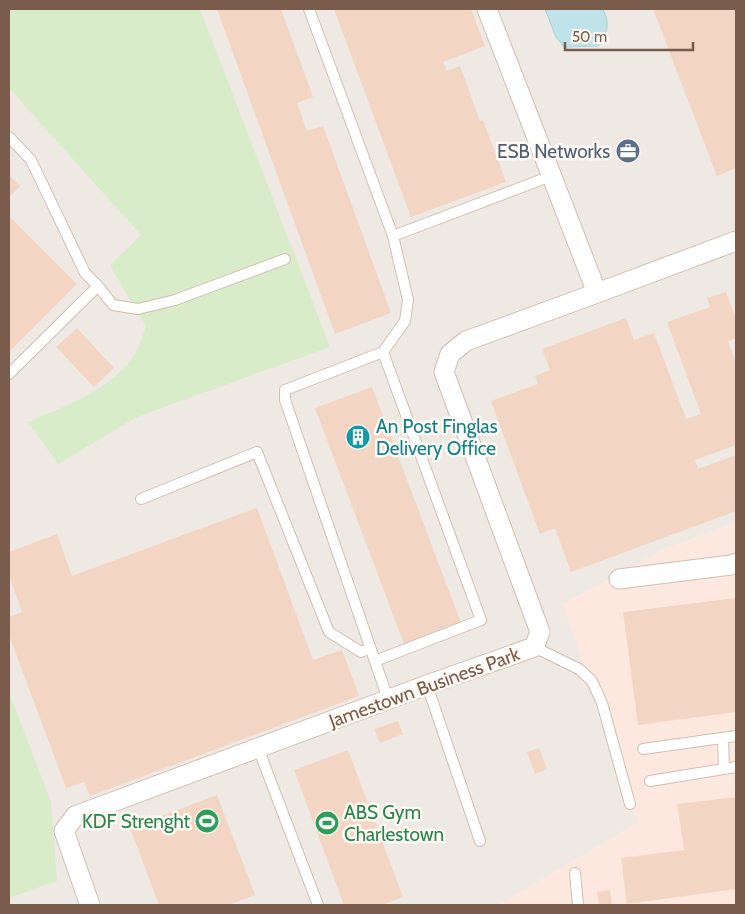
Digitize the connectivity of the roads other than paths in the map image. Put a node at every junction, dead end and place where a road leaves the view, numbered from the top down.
1 (309, 9) edge
2 (487, 9) edge
3 (9, 137) edge
4 (551, 176) junction
5 (393, 236) junction
6 (736, 241) edge
7 (285, 259) dead end
8 (98, 286) junction
9 (596, 293) junction
10 (383, 352) junction
11 (9, 374) edge
12 (141, 498) dead end
13 (736, 563) edge
14 (619, 579) dead end
15 (534, 647) junction
16 (370, 648) junction
17 (375, 661) junction
18 (427, 685) junction
19 (388, 699) junction
20 (736, 736) edge
21 (723, 738) junction
22 (258, 748) junction
23 (642, 748) dead end
24 (736, 767) edge
25 (724, 769) junction
26 (650, 781) dead end
27 (630, 804) dead end
28 (480, 841) dead end
29 (575, 873) dead end
30 (90, 905) edge
31 (318, 905) edge
32 (578, 905) edge

1 - 5 lane
2 - 4 street
3 - 8 lane
4 - 5 lane
4 - 9 street
5 - 10 lane
6 - 9 street, Jamestown Business Park
7 - 8 lane
8 - 11 lane
9 - 15 street, Jamestown Business Park
10 - 16 lane
10 - 17 lane
12 - 16 lane
13 - 14 street
15 - 18 street, Jamestown Business Park
15 - 27 lane
16 - 17 lane
17 - 19 lane
18 - 19 street, Jamestown Business Park
18 - 28 lane
19 - 22 street, Jamestown Business Park
20 - 21 lane
21 - 23 lane
21 - 25 lane
22 - 30 street, Jamestown Business Park
22 - 31 lane
24 - 25 lane
25 - 26 lane
29 - 32 lane

